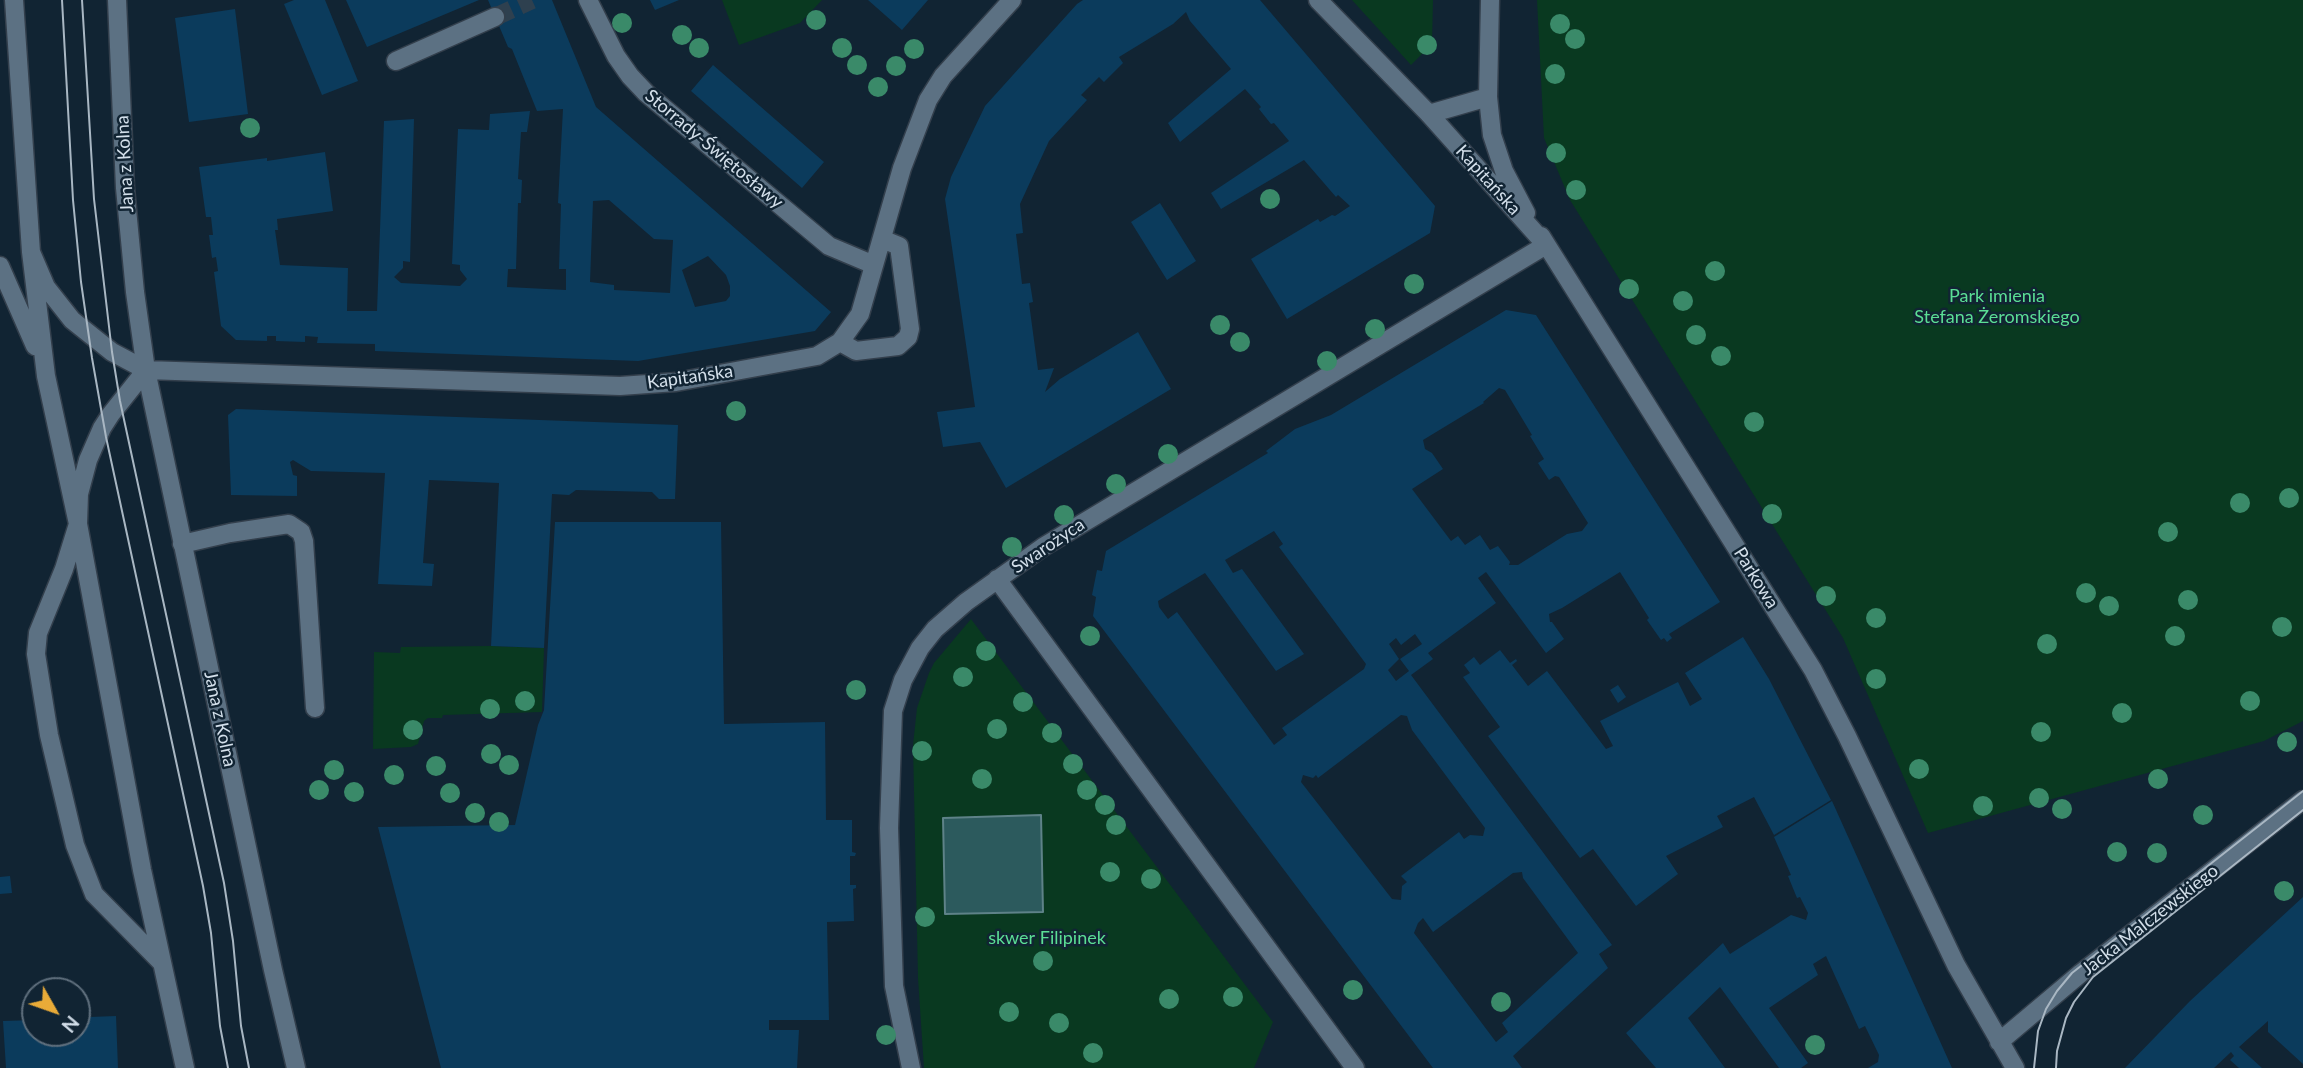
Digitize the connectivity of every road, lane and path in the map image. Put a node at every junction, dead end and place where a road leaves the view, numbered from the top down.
1 (15, 0) edge
2 (117, 0) edge
3 (588, 0) edge
4 (1012, 0) edge
5 (1318, 0) edge
6 (1490, 0) edge
7 (495, 17) tunnel mouth
8 (396, 61) dead end
9 (1488, 97) junction
10 (1429, 114) junction
11 (882, 239) junction
12 (1546, 245) junction
13 (30, 252) junction
14 (874, 264) junction
15 (0, 266) edge
16 (840, 342) junction
17 (146, 370) junction
18 (46, 376) junction
19 (78, 524) junction
20 (182, 544) junction
21 (997, 579) junction
22 (315, 708) dead end
23 (2303, 800) edge
24 (161, 962) junction
25 (1999, 1042) junction
26 (185, 1068) edge
27 (296, 1068) edge
28 (911, 1068) edge
29 (1355, 1068) edge
30 (2015, 1068) edge

1 - 13 street
2 - 17 street, Jana z Kolna
3 - 14 street, Storrady-Świętosławy
4 - 11 street, Kapitańska
5 - 10 street, Kapitańska
6 - 9 street, Parkowa
7 - 8 street
9 - 10 street
9 - 12 street, Parkowa
10 - 12 street, Kapitańska
11 - 14 street, Kapitańska
11 - 16 street
12 - 21 street, Swarożyca
12 - 25 street, Parkowa
13 - 17 street
13 - 18 street
14 - 16 street, Kapitańska
15 - 18 street
16 - 17 street, Kapitańska
17 - 19 street
17 - 20 street, Jana z Kolna
18 - 19 street
19 - 24 street
19 - 24 street
20 - 22 street
20 - 27 street, Jana z Kolna
21 - 28 street
21 - 29 street, Swarożyca
23 - 25 street, Jacka Malczewskiego
24 - 26 street
25 - 30 street, Parkowa

